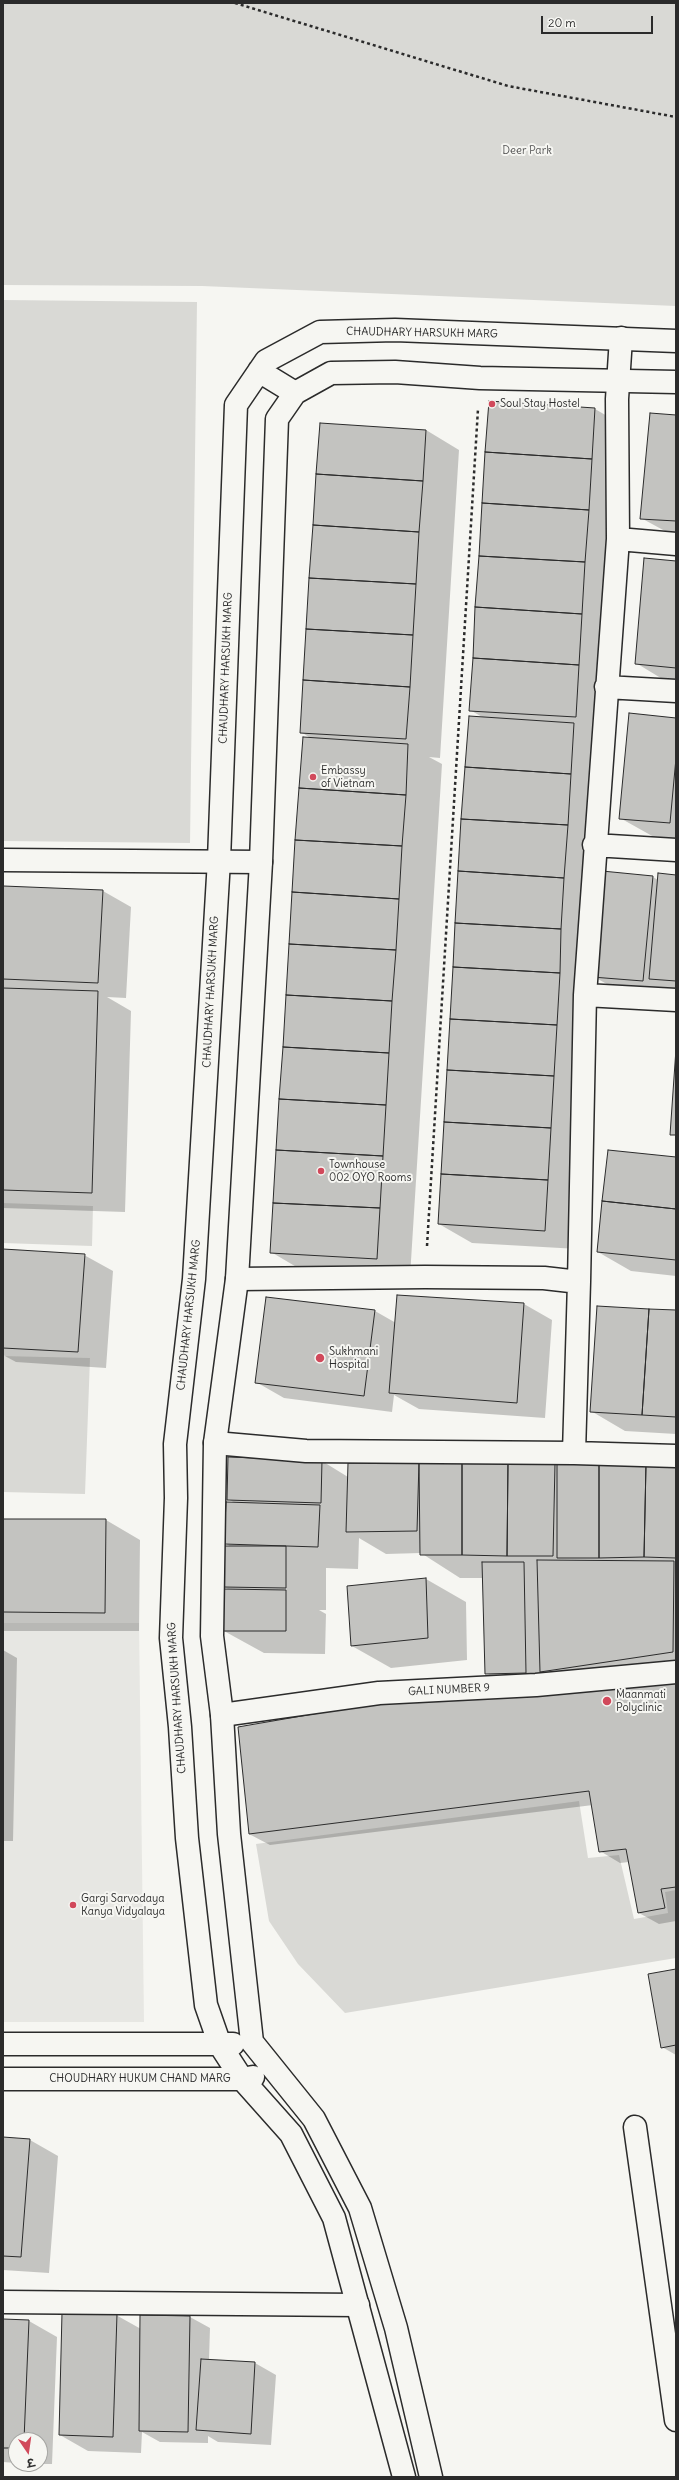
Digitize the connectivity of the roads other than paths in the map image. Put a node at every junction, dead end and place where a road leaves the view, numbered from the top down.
1 (621, 338) junction
2 (676, 341) edge
3 (259, 371) junction
4 (619, 380) junction
5 (676, 382) edge
6 (295, 393) junction
7 (618, 540) junction
8 (676, 544) edge
9 (606, 687) junction
10 (676, 691) edge
11 (594, 845) junction
12 (676, 850) edge
13 (3, 860) edge
14 (219, 860) junction
15 (261, 862) junction
16 (585, 995) junction
17 (676, 1000) edge
18 (237, 1279) junction
19 (579, 1282) junction
20 (215, 1443) junction
21 (574, 1452) junction
22 (676, 1456) edge
23 (676, 1672) edge
24 (222, 1715) junction
25 (252, 2042) junction
26 (3, 2044) edge
27 (220, 2044) junction
28 (276, 2073) junction
29 (3, 2079) edge
30 (242, 2079) junction
31 (635, 2127) dead end
32 (3, 2302) edge
33 (358, 2305) junction
34 (676, 2420) edge
35 (404, 2477) edge
36 (431, 2477) edge

1 - 2 street, CHAUDHARY HARSUKH MARG
1 - 3 street, CHAUDHARY HARSUKH MARG
1 - 4 street
3 - 6 street
3 - 14 street, CHAUDHARY HARSUKH MARG
4 - 5 street
4 - 6 street
4 - 7 street
6 - 15 street
7 - 8 street
7 - 9 street
9 - 10 street
9 - 11 street
11 - 12 street
11 - 16 street
13 - 14 street
14 - 15 street
14 - 27 street, CHAUDHARY HARSUKH MARG
15 - 18 street
16 - 17 street
16 - 19 street
18 - 19 street
18 - 20 street
19 - 21 street
20 - 21 street
20 - 24 street
21 - 22 street
23 - 24 street, GALI NUMBER 9
24 - 25 street
25 - 27 street
25 - 28 street
26 - 27 street
27 - 30 street, CHAUDHARY HARSUKH MARG
28 - 30 street, CHOUDHARY HUKUM CHAND MARG
28 - 36 street
29 - 30 street, CHOUDHARY HUKUM CHAND MARG
30 - 33 street, CHAUDHARY HARSUKH MARG
31 - 34 street
32 - 33 street
33 - 35 street, CHAUDHARY HARSUKH MARG

